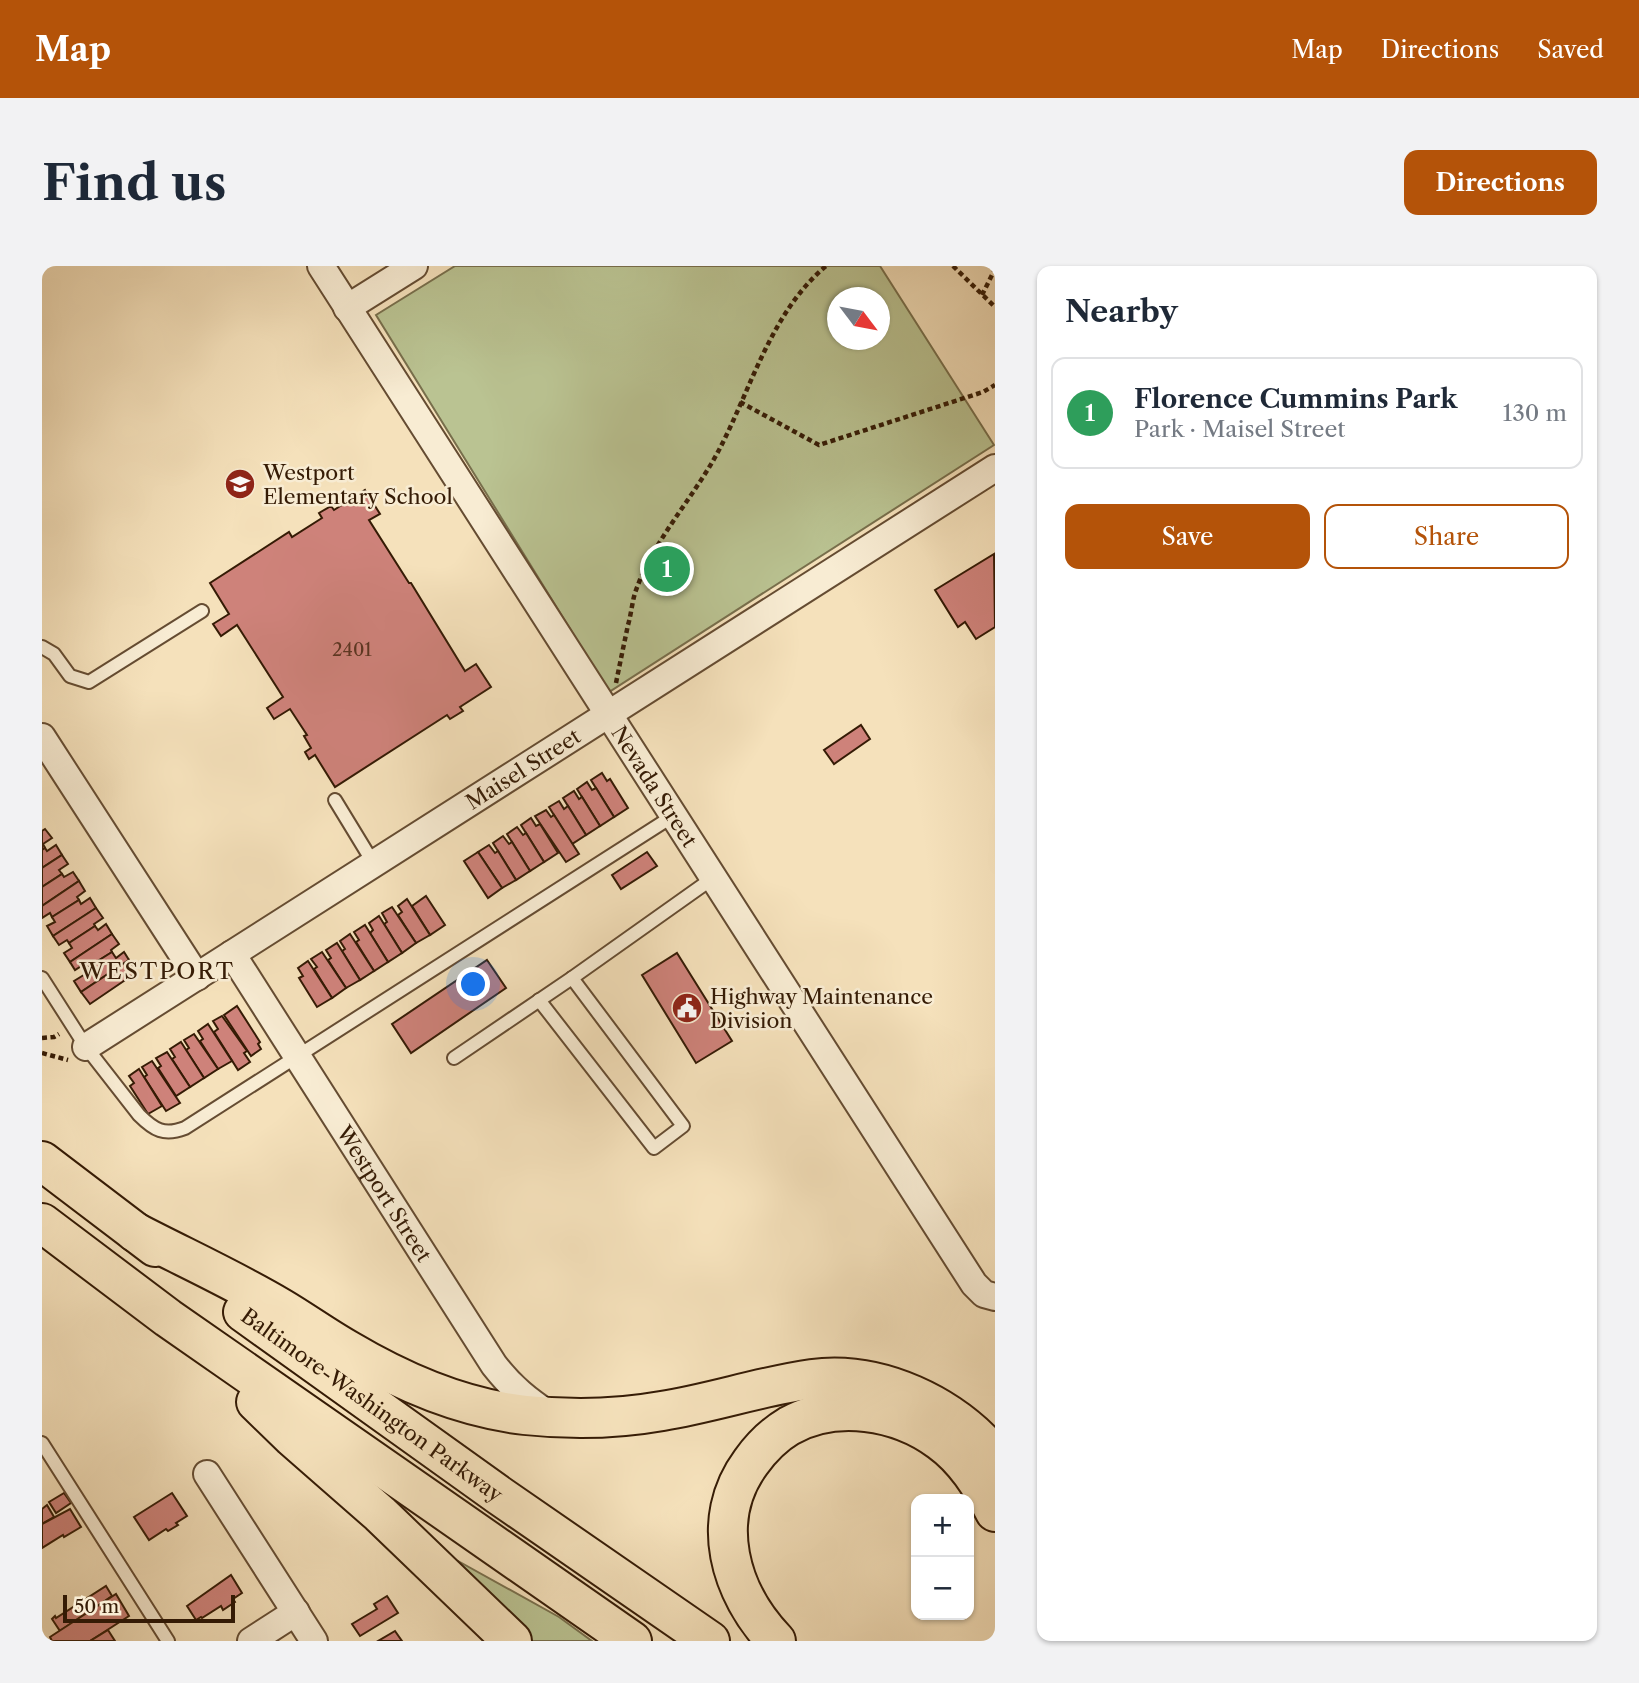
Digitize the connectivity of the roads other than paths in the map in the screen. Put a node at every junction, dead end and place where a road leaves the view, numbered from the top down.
1 (321, 266) edge
2 (414, 266) edge
3 (347, 308) junction
4 (995, 468) edge
5 (202, 611) dead end
6 (42, 647) edge
7 (608, 715) junction
8 (42, 737) edge
9 (335, 800) dead end
10 (673, 816) junction
11 (374, 864) junction
12 (713, 878) junction
13 (232, 954) junction
14 (197, 977) junction
15 (42, 978) edge
16 (572, 978) junction
17 (539, 1000) junction
18 (86, 1047) junction
19 (296, 1056) junction
20 (454, 1058) dead end
21 (42, 1161) edge
22 (42, 1223) edge
23 (135, 1231) junction
24 (995, 1297) edge
25 (168, 1318) junction
26 (552, 1417) junction
27 (42, 1443) edge
28 (995, 1456) edge
29 (207, 1474) dead end
30 (995, 1512) edge
31 (296, 1612) junction
32 (168, 1641) edge
33 (251, 1641) edge
34 (314, 1641) edge
35 (512, 1641) edge
36 (632, 1641) edge
37 (710, 1641) edge
38 (776, 1641) edge

1 - 3 street, Nevada Street
2 - 3 street
3 - 7 street, Nevada Street
4 - 7 street, Maisel Street
5 - 6 lane
7 - 10 street, Nevada Street
7 - 11 street, Maisel Street
8 - 14 street
9 - 11 lane
10 - 12 street, Nevada Street
10 - 19 lane
11 - 13 street, Maisel Street
12 - 16 lane
12 - 24 street, Nevada Street
13 - 14 street, Maisel Street
13 - 19 street, Westport Street
14 - 18 street, Maisel Street
15 - 18 lane
16 - 17 lane
16 - 17 lane
17 - 20 lane
18 - 19 lane
19 - 26 street, Westport Street
21 - 23 highway, Baltimore-Washington Parkway
22 - 25 highway, Baltimore-Washington Parkway
23 - 26 highway
23 - 37 highway, Baltimore-Washington Parkway
25 - 35 highway
25 - 36 highway, Baltimore-Washington Parkway
26 - 28 highway
27 - 32 lane
29 - 31 street
30 - 38 highway
31 - 33 street
31 - 34 street

